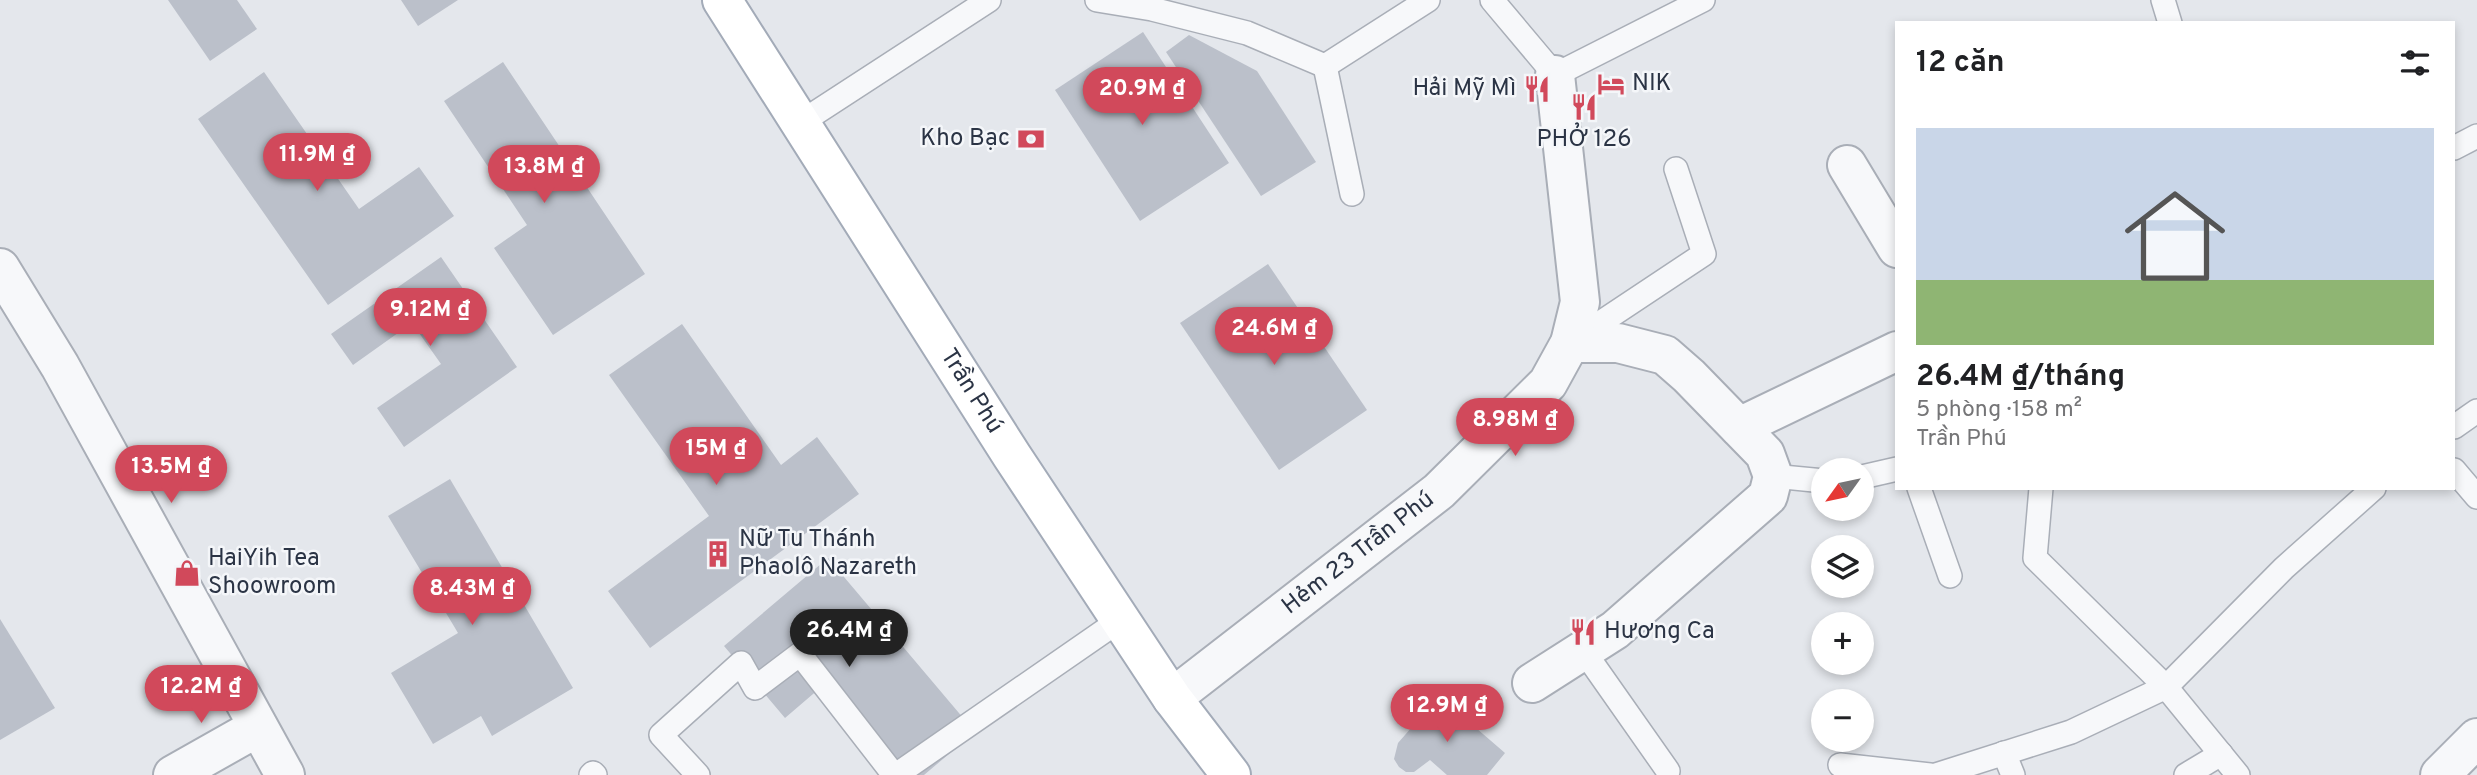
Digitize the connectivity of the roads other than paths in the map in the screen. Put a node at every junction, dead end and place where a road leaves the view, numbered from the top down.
1 (722, 0) edge
2 (989, 0) edge
3 (1097, 0) edge
4 (1428, 0) edge
5 (1492, 0) edge
6 (1703, 0) edge
7 (2163, 0) edge
8 (2169, 21) edge
9 (1325, 66) junction
10 (1555, 75) junction
11 (800, 123) junction
12 (2477, 136) edge
13 (2455, 147) edge
14 (1847, 165) dead end
15 (1676, 169) dead end
16 (1352, 194) dead end
17 (1895, 245) edge
18 (0, 268) edge
19 (1570, 343) junction
20 (1895, 352) edge
21 (2477, 411) edge
22 (2455, 426) edge
23 (1739, 427) junction
24 (1895, 469) edge
25 (2455, 471) edge
26 (1874, 474) edge
27 (1773, 476) junction
28 (1811, 480) edge
29 (1920, 490) edge
30 (2041, 490) edge
31 (2372, 490) edge
32 (2477, 497) edge
33 (1950, 576) dead end
34 (1120, 620) junction
35 (1583, 650) junction
36 (1532, 683) dead end
37 (2166, 687) junction
38 (1171, 698) junction
39 (258, 727) junction
40 (2004, 753) junction
41 (2221, 754) junction
42 (1840, 765) dead end
43 (1668, 771) dead end
44 (173, 775) edge
45 (285, 775) edge
46 (698, 775) edge
47 (895, 775) edge
48 (1231, 775) edge
49 (1930, 775) edge
50 (1936, 775) edge
51 (2013, 775) edge
52 (2186, 775) edge
53 (2238, 775) edge

1 - 11 main road, Trần Phú
2 - 11 lane
3 - 9 lane
4 - 9 lane
5 - 10 lane
6 - 10 lane
7 - 8 lane
9 - 16 lane
10 - 19 street, Hẻm 23 Trần Phú
11 - 34 main road, Trần Phú
12 - 13 lane
14 - 17 street
15 - 19 lane
18 - 39 street
19 - 23 street
19 - 38 street, Hẻm 23 Trần Phú
20 - 23 street
21 - 22 lane
23 - 27 street
24 - 26 lane
25 - 32 lane
27 - 28 lane
27 - 35 street
29 - 33 lane
30 - 37 lane
31 - 37 lane
34 - 38 main road, Trần Phú
34 - 47 lane
35 - 36 street
35 - 43 lane
37 - 40 lane
37 - 41 lane
38 - 48 main road, Trần Phú
39 - 44 street
39 - 45 street
40 - 50 lane
40 - 51 lane
41 - 52 lane
41 - 53 lane
42 - 49 lane
46 - 47 lane

